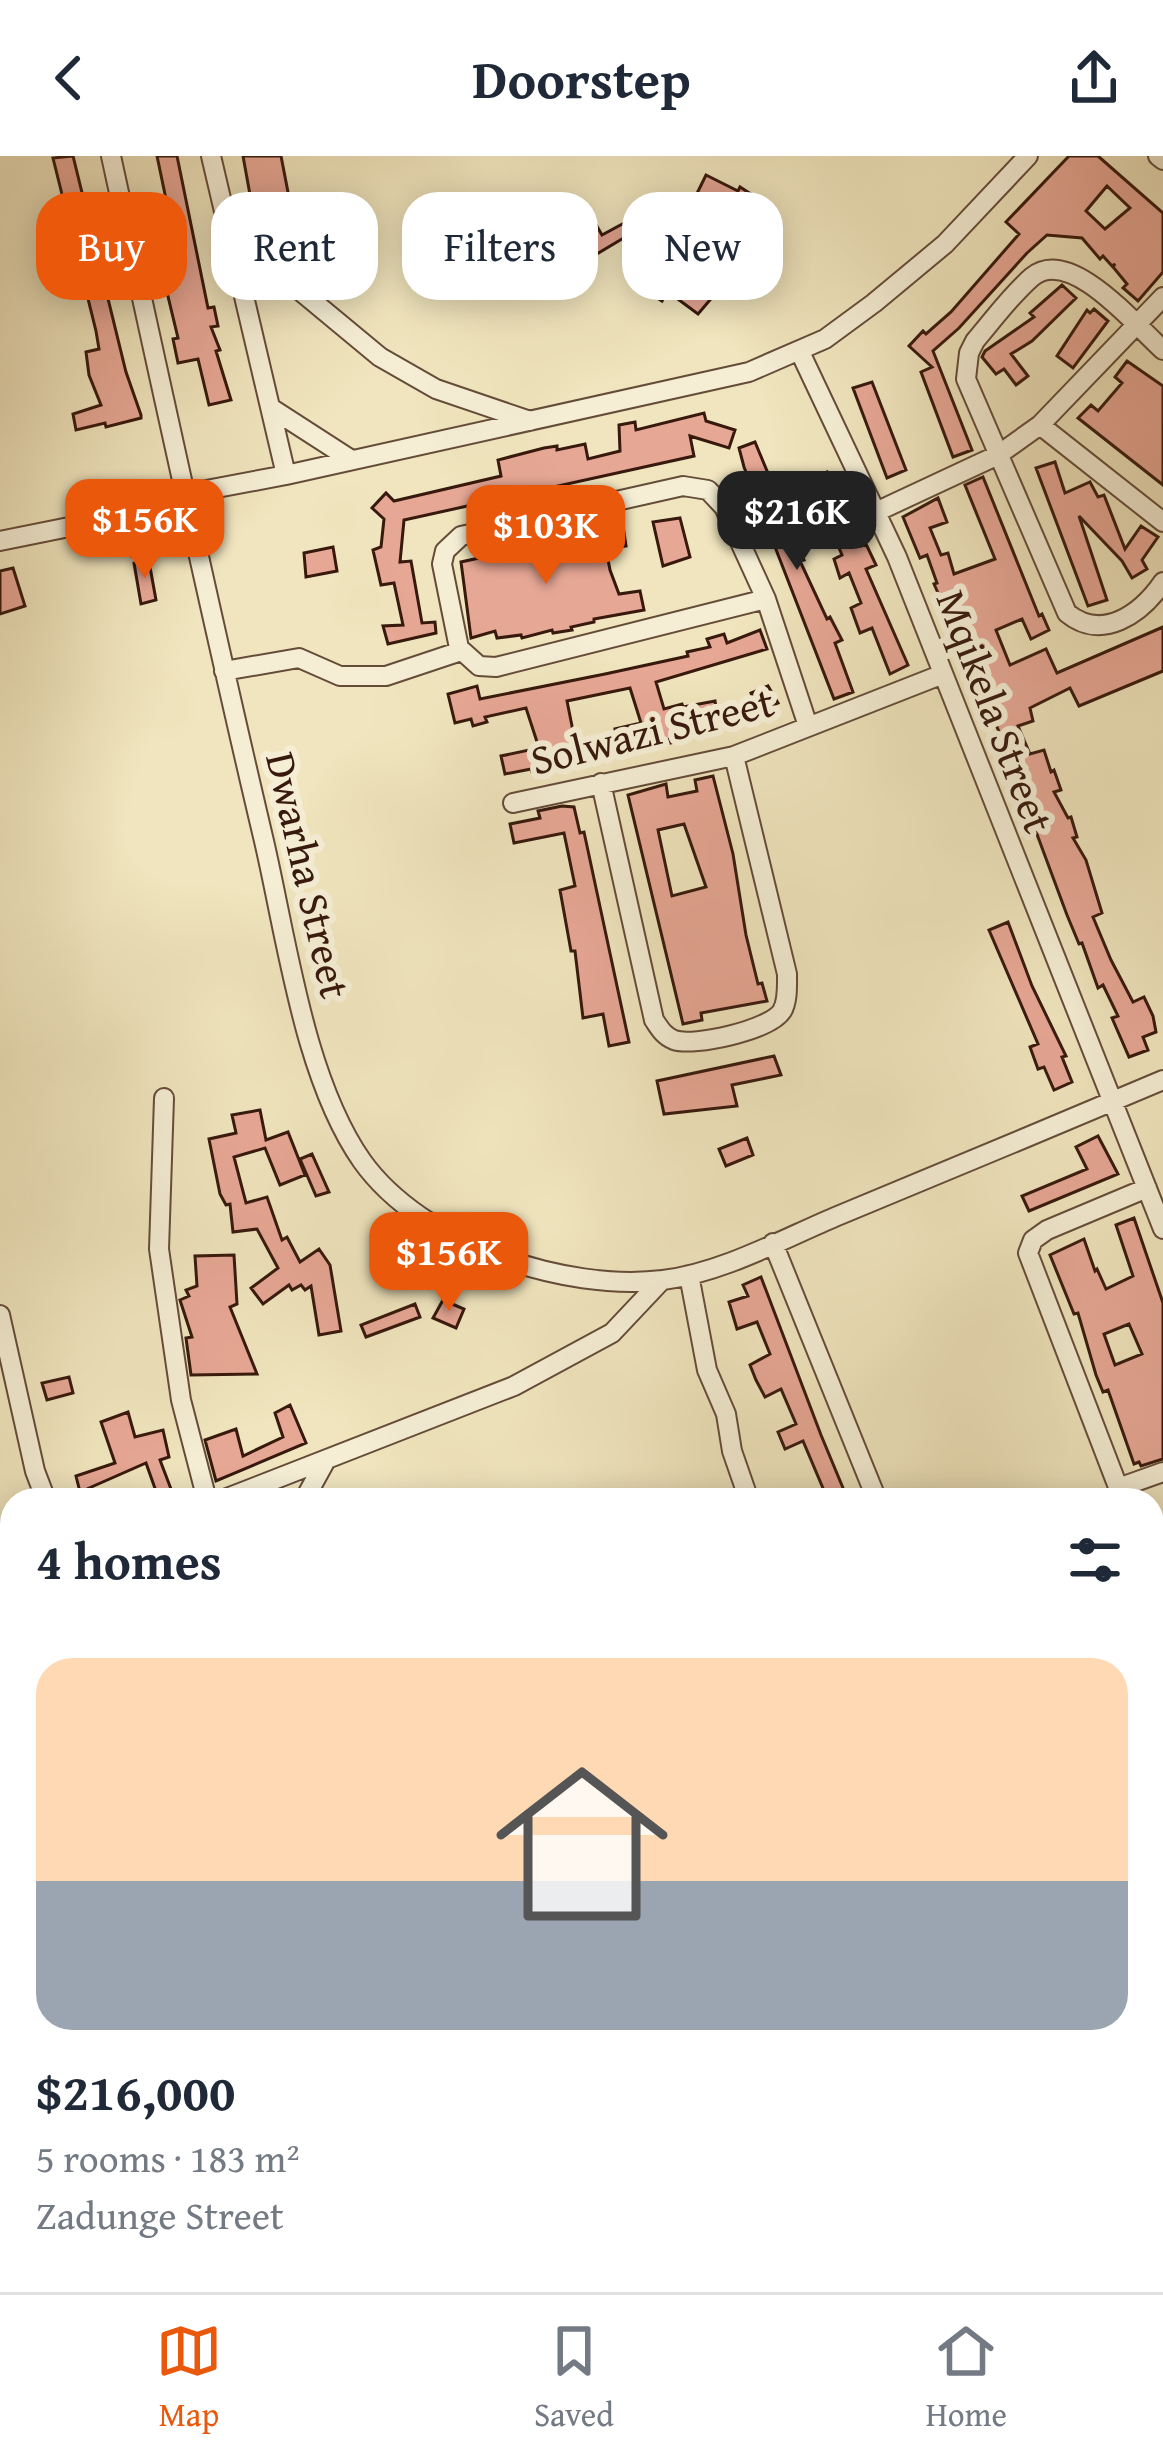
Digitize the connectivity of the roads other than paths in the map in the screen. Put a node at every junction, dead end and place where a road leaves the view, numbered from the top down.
1 (111, 156) edge
2 (211, 156) edge
3 (1028, 156) edge
4 (219, 192) edge
5 (1163, 297) edge
6 (245, 300) edge
7 (311, 300) edge
8 (1136, 326) junction
9 (1163, 350) edge
10 (800, 352) junction
11 (271, 408) junction
12 (532, 422) junction
13 (1040, 424) junction
14 (998, 455) junction
15 (350, 459) junction
16 (286, 476) junction
17 (185, 494) junction
18 (876, 512) junction
19 (1163, 522) edge
20 (0, 541) edge
21 (1163, 582) edge
22 (766, 599) junction
23 (461, 651) junction
24 (224, 671) junction
25 (943, 674) junction
26 (808, 726) junction
27 (734, 756) junction
28 (601, 783) junction
29 (512, 803) dead end
30 (1163, 1080) edge
31 (164, 1098) dead end
32 (1110, 1102) junction
33 (1147, 1188) junction
34 (1163, 1229) edge
35 (773, 1243) junction
36 (689, 1274) junction
37 (662, 1280) junction
38 (0, 1315) edge
39 (326, 1460) junction
40 (1163, 1472) edge
41 (43, 1488) edge
42 (204, 1488) edge
43 (253, 1488) edge
44 (311, 1488) edge
45 (744, 1488) edge
46 (872, 1488) edge
47 (1118, 1488) edge
48 (1132, 1488) edge

1 - 17 street, Dwarha Street
2 - 4 street
3 - 10 street
5 - 8 street
6 - 11 street
7 - 12 street
8 - 9 street
8 - 13 street
8 - 14 street
10 - 12 street
10 - 18 street, Mqikela Street
11 - 15 street
11 - 16 street
12 - 15 street
13 - 14 street
13 - 19 street
14 - 18 street
14 - 21 street
15 - 16 street
16 - 17 street
17 - 20 street
17 - 24 street, Dwarha Street
18 - 25 street, Mqikela Street
22 - 23 street
22 - 23 street
22 - 26 street
23 - 24 street
24 - 37 street, Dwarha Street
25 - 26 street, Solwazi Street
25 - 32 street, Mqikela Street
26 - 27 street, Solwazi Street
27 - 28 street, Solwazi Street
27 - 28 street
28 - 29 street, Solwazi Street
30 - 32 street, Dwarha Street
31 - 42 street
32 - 33 street, Mqikela Street
32 - 35 street, Dwarha Street
33 - 34 street, Mqikela Street
33 - 47 street
35 - 36 street, Dwarha Street
35 - 46 street
36 - 37 street, Dwarha Street
36 - 45 street
37 - 39 street
38 - 41 street
39 - 43 street
39 - 44 street
40 - 48 street

